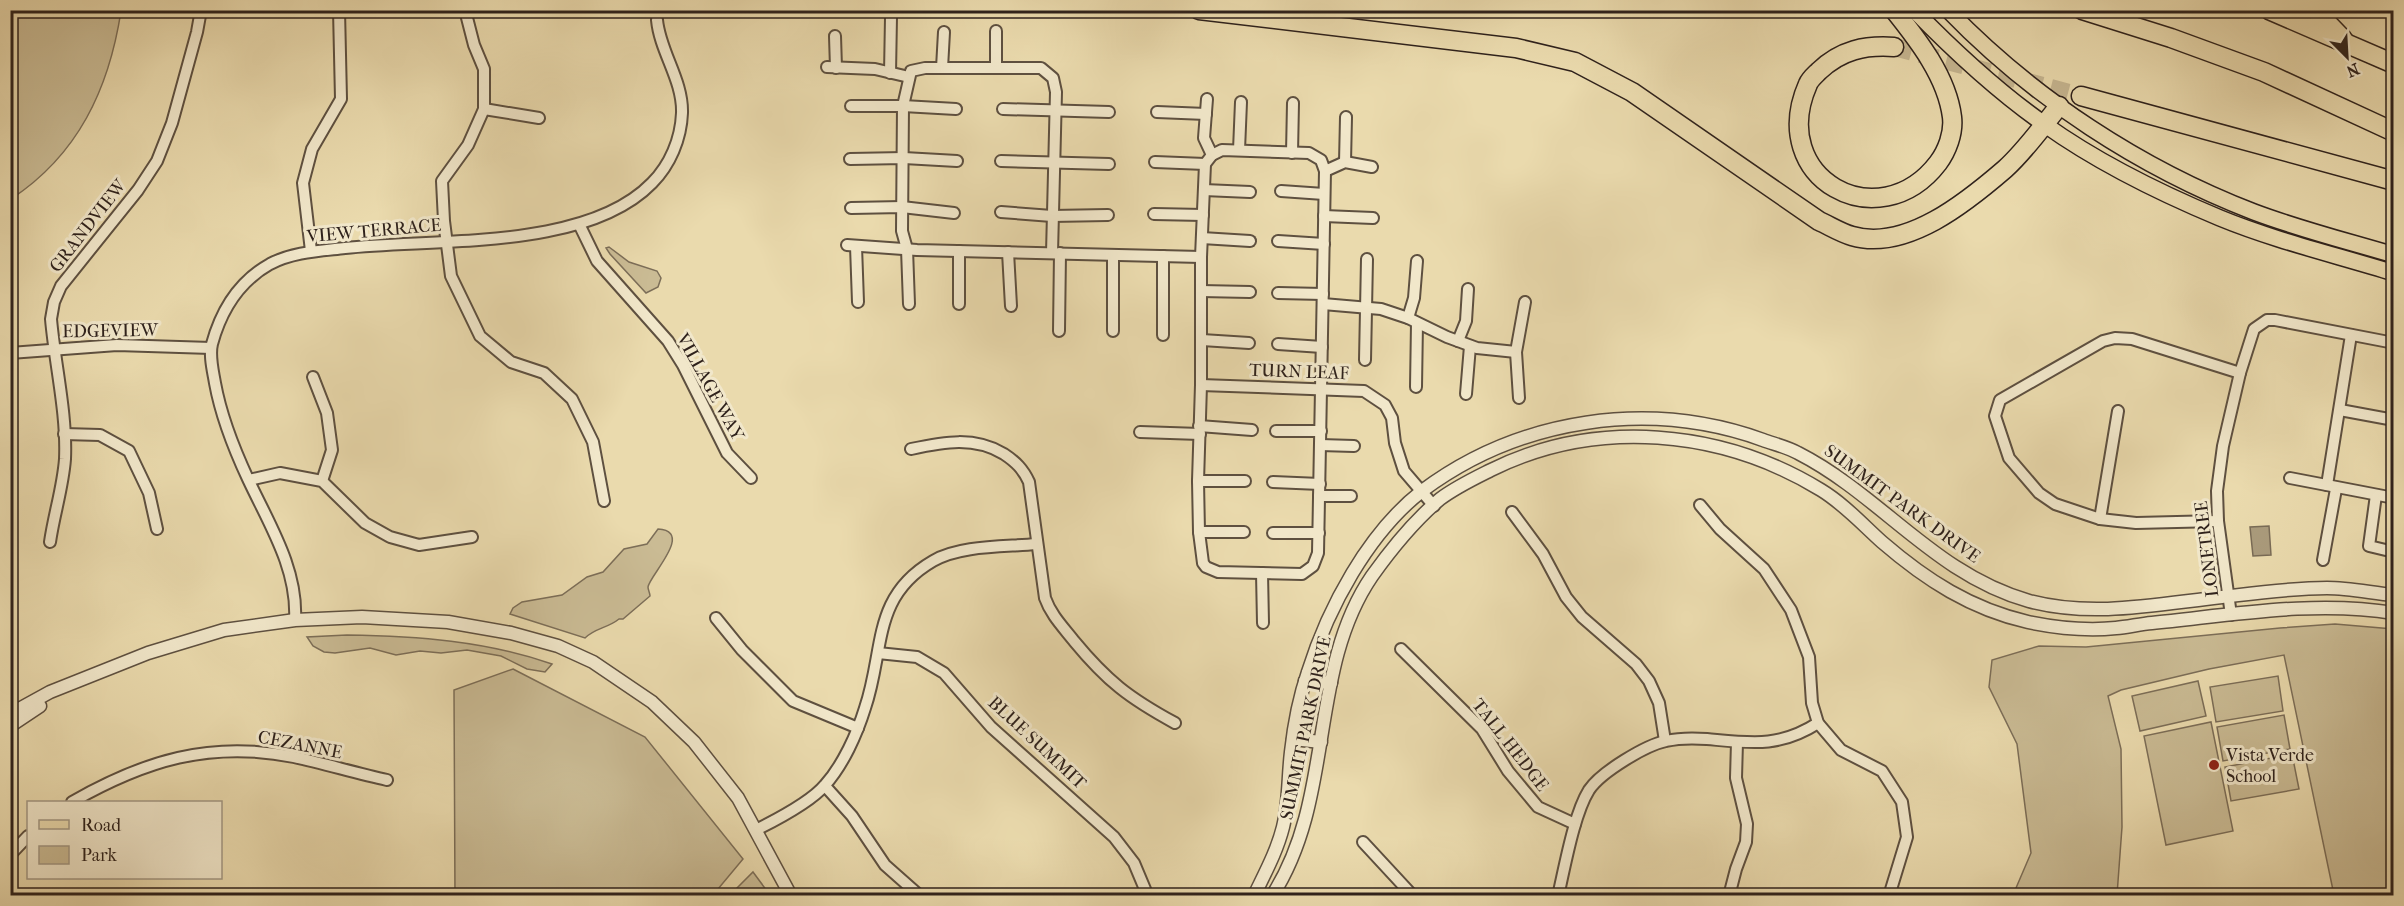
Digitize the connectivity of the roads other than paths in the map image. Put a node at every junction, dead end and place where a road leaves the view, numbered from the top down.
1 (201, 10) edge
2 (339, 10) edge
3 (465, 10) edge
4 (1199, 10) edge
5 (1894, 10) edge
6 (1914, 10) edge
7 (1948, 10) edge
8 (2082, 10) edge
9 (2269, 10) edge
10 (2315, 10) edge
11 (891, 18) dead end
12 (657, 20) dead end
13 (996, 31) dead end
14 (944, 32) dead end
15 (835, 36) dead end
16 (2348, 44) junction
17 (1894, 46) tunnel mouth
18 (2394, 64) edge
19 (942, 68) junction
20 (996, 68) junction
21 (890, 73) junction
22 (910, 74) junction
23 (2081, 96) tunnel mouth
24 (1207, 99) dead end
25 (1241, 102) dead end
26 (1293, 104) dead end
27 (851, 106) dead end
28 (903, 106) junction
29 (2059, 106) junction
30 (484, 109) junction
31 (1003, 109) dead end
32 (956, 110) dead end
33 (1055, 111) junction
34 (1109, 112) dead end
35 (1157, 112) dead end
36 (1206, 114) junction
37 (1346, 117) dead end
38 (540, 118) dead end
39 (2044, 124) junction
40 (2394, 132) edge
41 (1239, 150) junction
42 (1292, 153) junction
43 (1212, 155) junction
44 (903, 158) junction
45 (850, 159) dead end
46 (957, 161) dead end
47 (1001, 161) dead end
48 (1054, 162) junction
49 (1155, 162) dead end
50 (1345, 162) junction
51 (1109, 164) dead end
52 (1205, 164) junction
53 (1372, 167) dead end
54 (1325, 171) junction
55 (2394, 181) edge
56 (1204, 190) junction
57 (1281, 191) dead end
58 (1250, 192) dead end
59 (1324, 194) junction
60 (902, 207) junction
61 (851, 208) dead end
62 (1001, 212) dead end
63 (954, 213) dead end
64 (1154, 214) dead end
65 (1108, 215) dead end
66 (1203, 215) junction
67 (1052, 216) junction
68 (1324, 216) junction
69 (1373, 218) dead end
70 (579, 224) junction
71 (1202, 238) junction
72 (447, 240) junction
73 (1250, 241) dead end
74 (1278, 241) dead end
75 (1324, 244) junction
76 (908, 249) junction
77 (311, 251) junction
78 (959, 251) junction
79 (1008, 252) junction
80 (1056, 253) junction
81 (1113, 255) junction
82 (2394, 255) edge
83 (1163, 256) junction
84 (1201, 257) junction
85 (1366, 259) dead end
86 (1418, 261) dead end
87 (2394, 273) edge
88 (1468, 289) dead end
89 (1201, 291) junction
90 (1250, 292) dead end
91 (1278, 293) dead end
92 (1323, 299) junction
93 (858, 302) dead end
94 (1525, 302) dead end
95 (959, 303) dead end
96 (909, 304) dead end
97 (1011, 306) dead end
98 (1366, 307) junction
99 (1413, 320) junction
100 (1059, 331) dead end
101 (1113, 331) dead end
102 (1163, 335) dead end
103 (2351, 335) junction
104 (1202, 340) junction
105 (1458, 341) junction
106 (1249, 343) dead end
107 (2394, 343) edge
108 (1278, 344) dead end
109 (1470, 346) junction
110 (1322, 347) junction
111 (211, 348) junction
112 (54, 349) junction
113 (1516, 352) junction
114 (10, 353) edge
115 (1365, 360) dead end
116 (2240, 373) junction
117 (313, 377) dead end
118 (1201, 385) junction
119 (1416, 387) dead end
120 (1322, 388) junction
121 (1466, 394) dead end
122 (1519, 398) dead end
123 (2340, 410) junction
124 (2118, 411) dead end
125 (2394, 420) edge
126 (1200, 430) junction
127 (1252, 430) dead end
128 (1276, 431) dead end
129 (1321, 431) junction
130 (1140, 432) dead end
131 (64, 434) junction
132 (1320, 445) junction
133 (1354, 446) dead end
134 (911, 449) dead end
135 (751, 478) dead end
136 (2290, 478) dead end
137 (249, 480) junction
138 (322, 481) junction
139 (1198, 481) junction
140 (1245, 482) dead end
141 (1273, 482) dead end
142 (1320, 484) junction
143 (2331, 487) junction
144 (1422, 492) junction
145 (2376, 495) junction
146 (1319, 496) junction
147 (1351, 496) dead end
148 (2394, 498) edge
149 (604, 501) dead end
150 (1700, 505) dead end
151 (1434, 506) junction
152 (1512, 512) dead end
153 (2100, 519) junction
154 (2218, 521) junction
155 (157, 529) dead end
156 (1199, 532) junction
157 (1244, 532) dead end
158 (1273, 533) dead end
159 (1319, 533) junction
160 (472, 537) dead end
161 (50, 542) dead end
162 (1036, 544) junction
163 (2394, 552) edge
164 (2323, 560) dead end
165 (1262, 573) junction
166 (2229, 596) junction
167 (2394, 596) edge
168 (2394, 613) edge
169 (2231, 615) junction
170 (716, 618) dead end
171 (295, 620) junction
172 (1263, 623) dead end
173 (1401, 649) dead end
174 (878, 653) junction
175 (1305, 681) junction
176 (76, 683) junction
177 (1331, 683) junction
178 (10, 714) edge
179 (1175, 723) dead end
180 (1818, 723) junction
181 (10, 726) edge
182 (858, 728) junction
183 (1293, 740) junction
184 (1665, 741) junction
185 (1321, 742) junction
186 (1737, 742) junction
187 (387, 780) dead end
188 (825, 786) junction
189 (74, 801) edge
190 (1575, 824) junction
191 (756, 830) junction
192 (27, 837) edge
193 (1364, 842) dead end
194 (10, 855) edge
195 (1147, 894) edge
196 (791, 896) edge
197 (920, 896) edge
198 (1254, 896) edge
199 (1272, 896) edge
200 (1413, 896) edge
201 (1558, 896) edge
202 (1729, 896) edge
203 (1889, 896) edge

1 - 112 street, GRANDVIEW
2 - 77 street
3 - 30 street
4 - 39 highway
5 - 17 highway
6 - 39 main road
7 - 29 main road
8 - 40 highway
9 - 16 highway
10 - 16 highway
11 - 21 street
12 - 70 street, VIEW TERRACE
13 - 20 street
14 - 19 street
15 - 21 street
16 - 18 highway
19 - 20 street
19 - 22 street
20 - 33 street
21 - 22 street
22 - 28 street
23 - 55 highway
24 - 36 street
25 - 41 street
26 - 42 street
27 - 28 street
28 - 32 street
28 - 44 street
29 - 39 highway
29 - 82 main road
30 - 38 street
30 - 72 street
31 - 33 street
33 - 34 street
33 - 48 street
35 - 36 street
36 - 43 street
37 - 50 street
39 - 87 main road
41 - 42 street
41 - 43 street
42 - 54 street
43 - 52 street
44 - 45 street
44 - 46 street
44 - 60 street
47 - 48 street
48 - 51 street
48 - 67 street
49 - 52 street
50 - 53 street
50 - 54 street
52 - 56 street
54 - 59 street
56 - 58 street
56 - 66 street
57 - 59 street
59 - 68 street
60 - 61 street
60 - 63 street
60 - 76 street
62 - 67 street
64 - 66 street
65 - 67 street
66 - 71 street
67 - 80 street
68 - 69 street
68 - 75 street
70 - 72 street, VIEW TERRACE
70 - 135 street, VILLAGE WAY
71 - 73 street
71 - 84 street
72 - 77 street, VIEW TERRACE
72 - 149 street
74 - 75 street
75 - 92 street
76 - 78 street
76 - 93 street
76 - 96 street
77 - 111 street, VIEW TERRACE
78 - 79 street
78 - 95 street
79 - 80 street
79 - 97 street
80 - 81 street
80 - 100 street
81 - 83 street
81 - 101 street
83 - 84 street
83 - 102 street
84 - 89 street
85 - 98 street
86 - 99 street
88 - 105 street
89 - 90 street
89 - 104 street
91 - 92 street
92 - 98 street
92 - 110 street
94 - 113 street
98 - 99 street
98 - 115 street
99 - 105 street
99 - 119 street
103 - 107 street, LONETREE
103 - 116 street, LONETREE
103 - 123 street
104 - 106 street
104 - 118 street
105 - 109 street
108 - 110 street
109 - 113 street
109 - 121 street
110 - 120 street
111 - 112 street, EDGEVIEW
111 - 137 street, VIEW TERRACE
112 - 114 street, EDGEVIEW
112 - 131 street, GRANDVIEW
113 - 122 street
116 - 153 street
116 - 154 street, LONETREE
117 - 138 street
118 - 120 street, TURN LEAF
118 - 126 street
120 - 129 street
120 - 144 street, TURN LEAF
123 - 125 street
123 - 143 street
124 - 153 street
126 - 127 street
126 - 130 street
126 - 139 street
128 - 129 street
129 - 132 street
131 - 155 street
131 - 161 street, GRANDVIEW
132 - 133 street
132 - 142 street
134 - 162 street
136 - 143 street
137 - 138 street
137 - 171 street, VIEW TERRACE
138 - 160 street
139 - 140 street
139 - 156 street
141 - 142 street
142 - 146 street
143 - 145 street
143 - 164 street
144 - 151 street, TURN LEAF
144 - 166 street, SUMMIT PARK DRIVE
144 - 175 street, SUMMIT PARK DRIVE
145 - 148 street
145 - 163 street
146 - 147 street
146 - 159 street
150 - 180 street
151 - 169 street, SUMMIT PARK DRIVE
151 - 177 street, SUMMIT PARK DRIVE
152 - 184 street
153 - 154 street
154 - 166 street, LONETREE
156 - 157 street
156 - 165 street
158 - 159 street
159 - 165 street
162 - 174 street
162 - 179 street
165 - 172 street
166 - 167 street, SUMMIT PARK DRIVE
166 - 169 street, LONETREE
168 - 169 street, SUMMIT PARK DRIVE
170 - 182 street
171 - 176 street
171 - 191 street
173 - 190 street, TALL HEDGE
174 - 182 street
174 - 195 street, BLUE SUMMIT
175 - 177 street
175 - 183 street, SUMMIT PARK DRIVE
176 - 178 street
176 - 181 street
177 - 185 street, SUMMIT PARK DRIVE
180 - 186 street
180 - 203 street
182 - 188 street
183 - 185 street
183 - 198 street, SUMMIT PARK DRIVE
184 - 186 street
184 - 190 street
185 - 199 street, SUMMIT PARK DRIVE
186 - 202 street
187 - 189 street, CEZANNE
188 - 191 street
188 - 197 street
190 - 201 street
191 - 196 street
192 - 194 street
193 - 200 street

